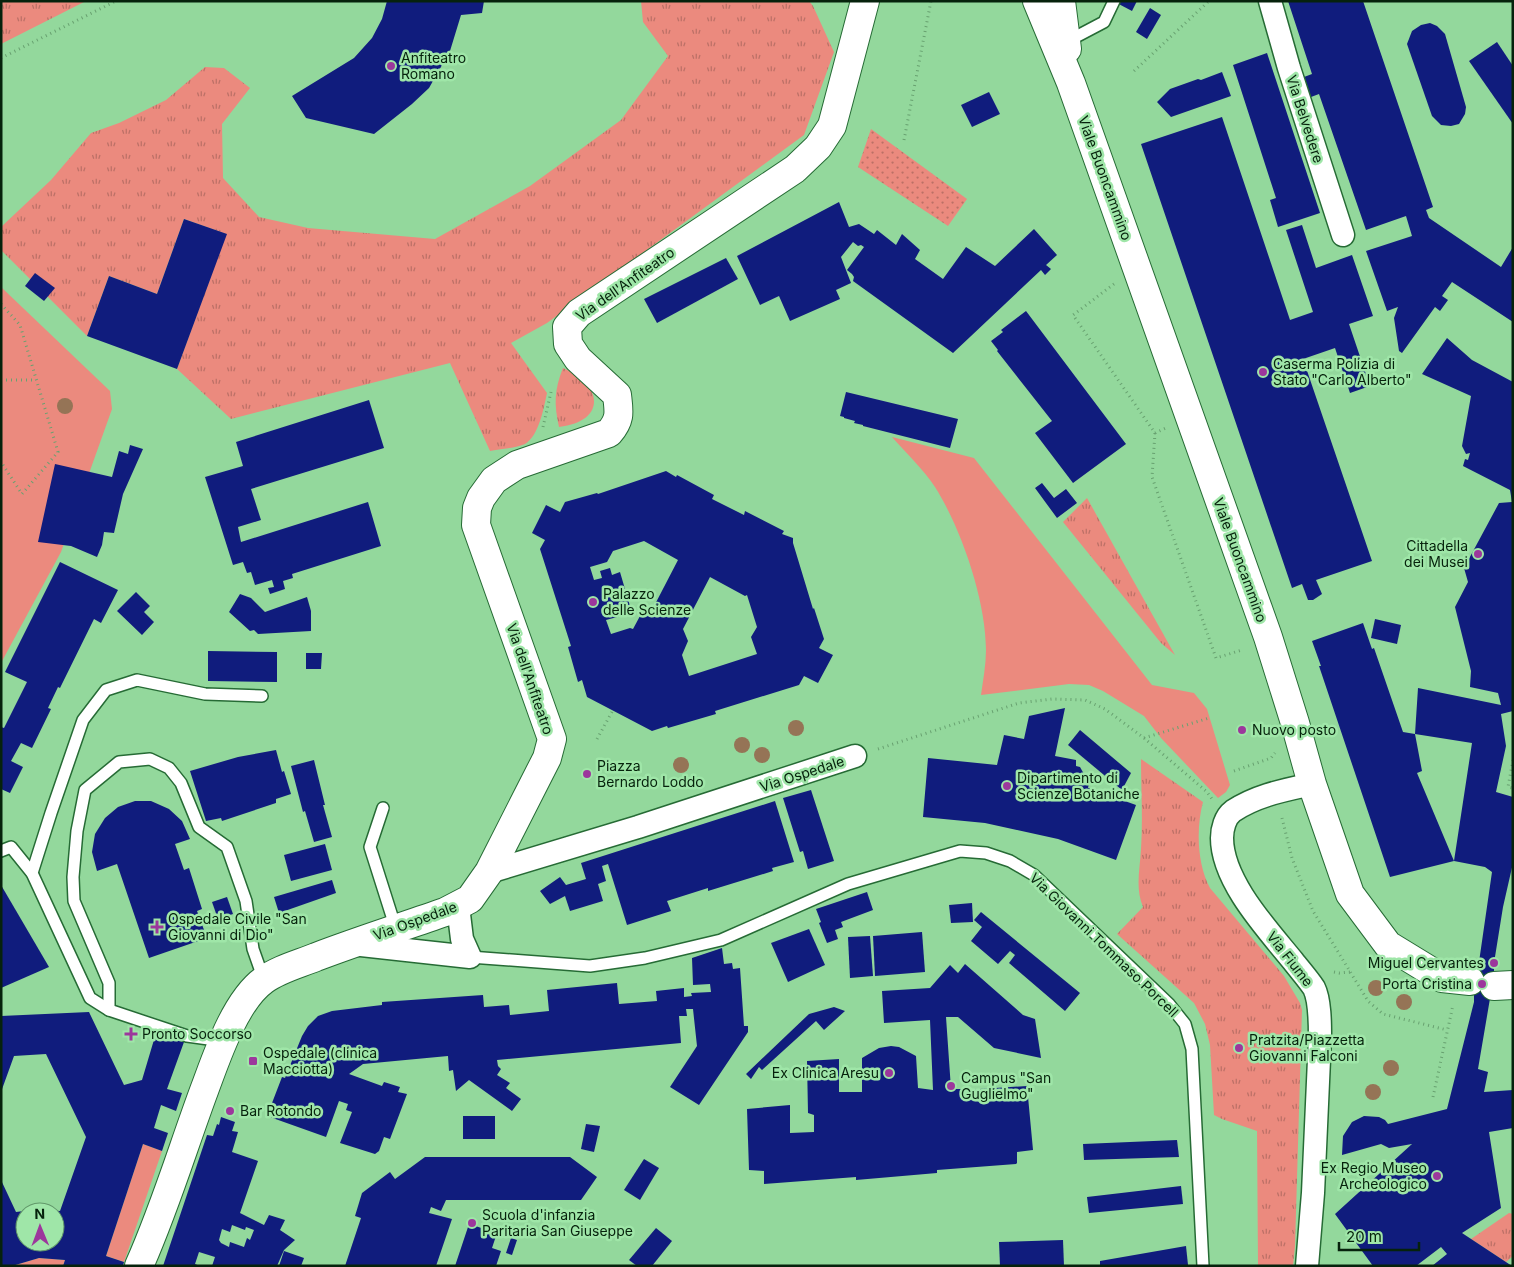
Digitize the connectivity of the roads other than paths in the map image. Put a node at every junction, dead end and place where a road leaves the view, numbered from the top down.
1 (865, 1) edge
2 (1037, 1) edge
3 (1061, 1) edge
4 (1114, 1) edge
5 (1270, 1) edge
6 (1066, 42) junction
7 (1071, 82) junction
8 (1343, 235) dead end
9 (262, 696) dead end
10 (855, 756) road end
11 (1312, 784) junction
12 (383, 808) dead end
13 (1, 851) edge
14 (489, 872) junction
15 (32, 873) junction
16 (458, 906) junction
17 (396, 929) junction
18 (351, 944) junction
19 (470, 957) junction
20 (264, 980) junction
21 (1484, 983) edge
22 (109, 1010) junction
23 (223, 1041) junction
24 (139, 1266) edge
25 (1203, 1266) edge
26 (1307, 1266) edge

1 - 14 street, Via dell'Anfiteatro
2 - 7 street, Viale Buoncammino
3 - 6 street, Viale Buoncammino
4 - 6 lane
5 - 8 street, Via Belvedere
6 - 7 street, Viale Buoncammino
7 - 11 street, Viale Buoncammino
9 - 15 lane
10 - 14 street, Via Ospedale
11 - 21 street, Viale Buoncammino
11 - 26 street, Via Fiume
12 - 17 lane
13 - 15 lane
14 - 16 street, Via Ospedale
15 - 22 lane
16 - 17 street, Via Ospedale
16 - 19 street
17 - 18 street, Via Ospedale
18 - 19 street, Via Giovanni Tommaso Porcell
18 - 20 street, Via Ospedale
19 - 25 lane, Via Giovanni Tommaso Porcell
20 - 22 lane
20 - 23 street, Via Ospedale
22 - 23 lane
23 - 24 street, Via Ospedale

